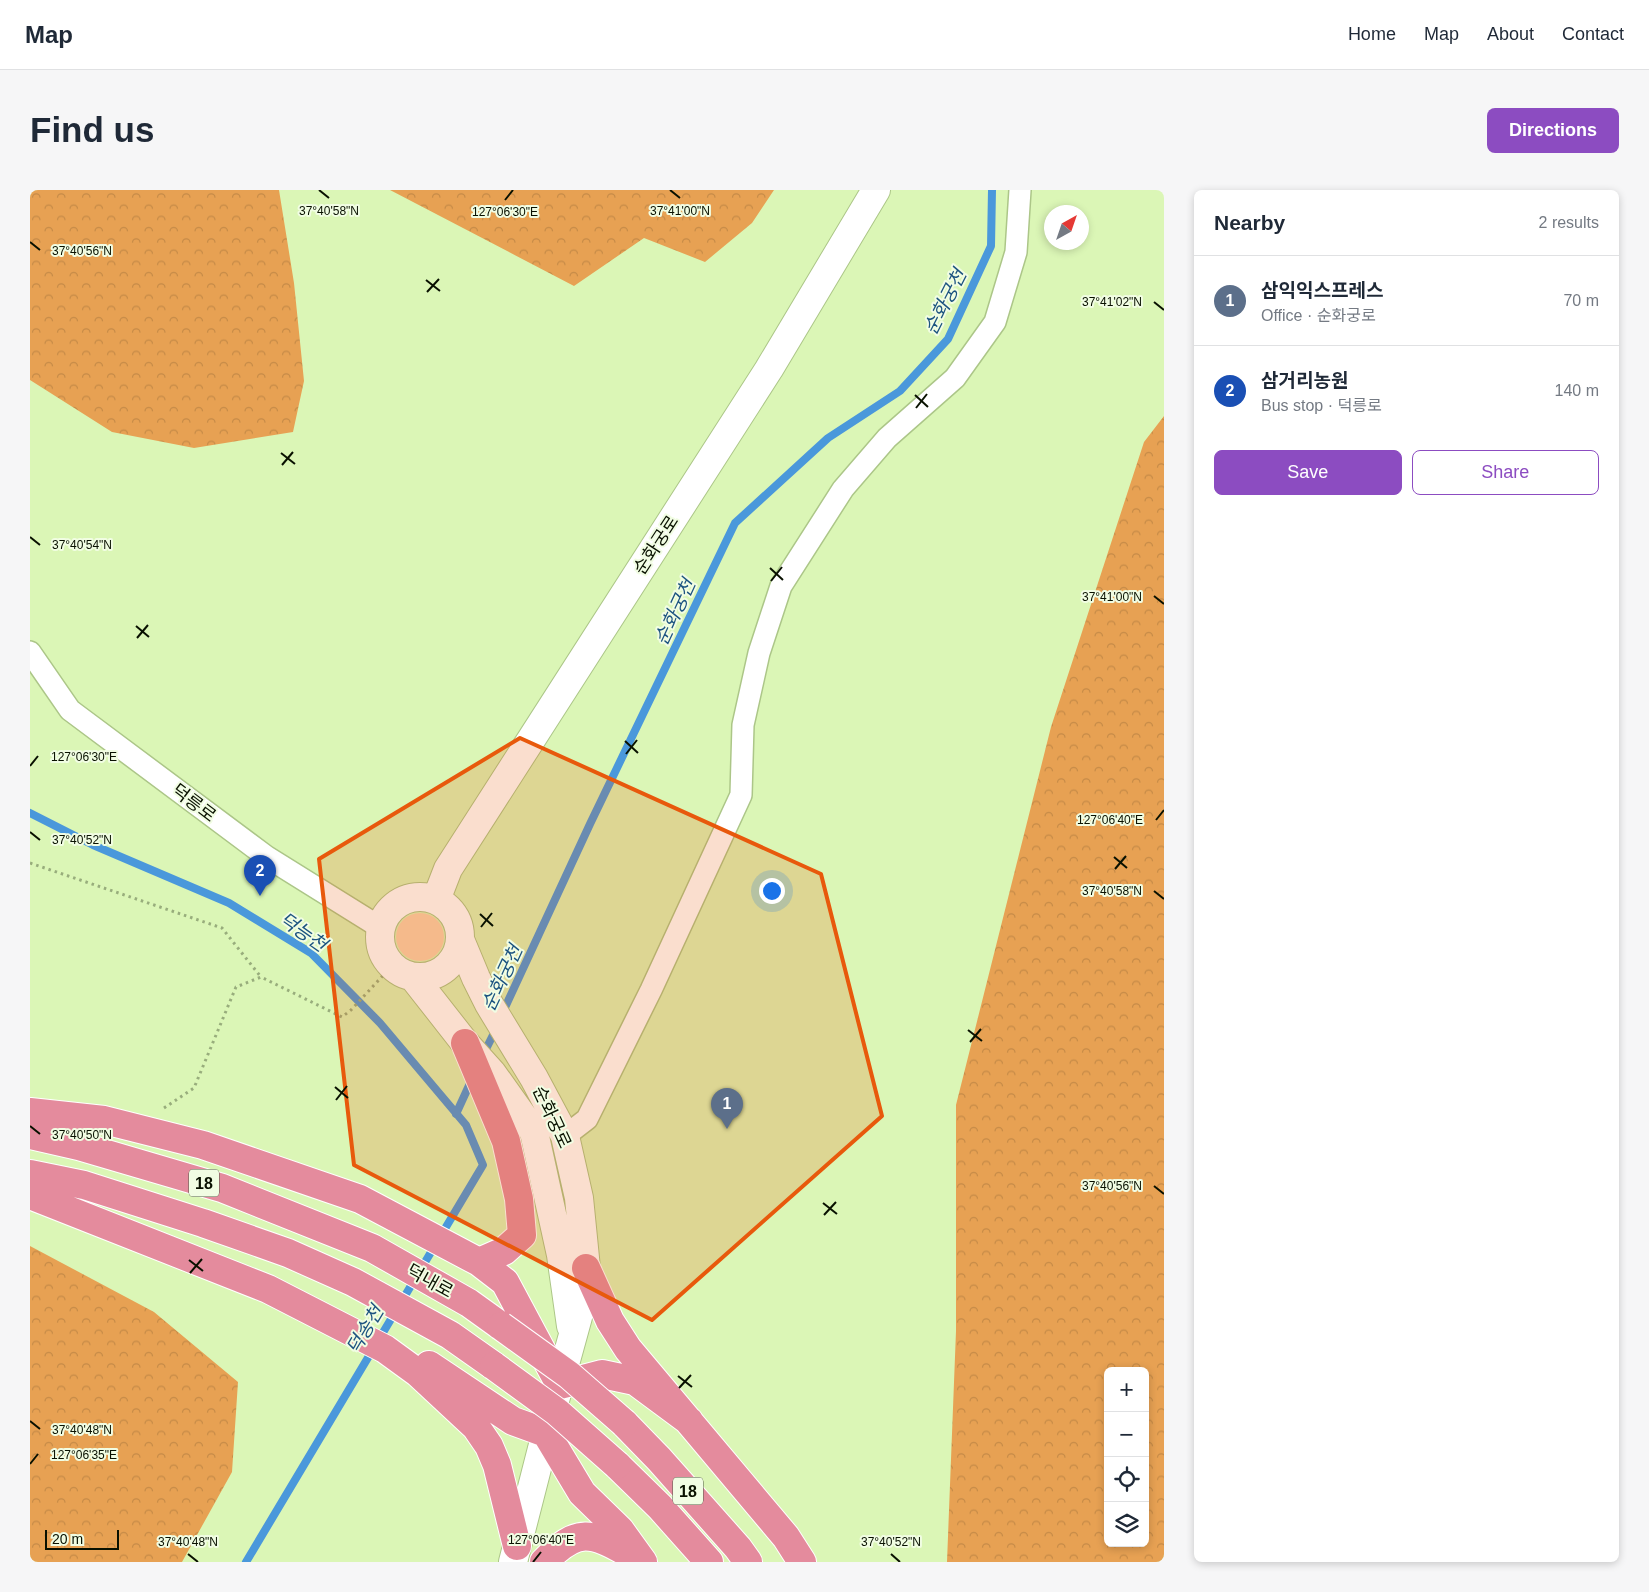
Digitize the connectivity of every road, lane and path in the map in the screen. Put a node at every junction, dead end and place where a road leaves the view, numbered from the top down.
1 (876, 190) edge
2 (1020, 190) edge
3 (30, 652) edge
4 (30, 863) edge
5 (436, 900) junction
6 (381, 928) junction
7 (461, 942) junction
8 (394, 975) junction
9 (261, 977) junction
10 (465, 1043) junction
11 (155, 1107) dead end
12 (30, 1112) edge
13 (30, 1134) edge
14 (565, 1136) junction
15 (30, 1174) edge
16 (30, 1195) edge
17 (479, 1262) junction
18 (586, 1268) junction
19 (572, 1338) junction
20 (422, 1368) junction
21 (560, 1385) junction
22 (689, 1421) junction
23 (546, 1433) junction
24 (515, 1554) edge
25 (643, 1561) edge
26 (544, 1562) edge
27 (709, 1562) edge
28 (748, 1562) edge
29 (802, 1562) edge

1 - 5 street, 순화궁로
2 - 14 street
3 - 6 street, 덕릉로
4 - 9 path
5 - 6 street
5 - 7 street
6 - 8 street
7 - 8 street
7 - 14 street, 순화궁로
8 - 9 path
8 - 10 street, 순화궁로
9 - 11 path
10 - 17 highway
10 - 19 street, 순화궁로
12 - 17 highway
13 - 28 highway, 덕내로 / 18, bridge
14 - 18 street, 순화궁로
15 - 27 highway, 18, bridge
16 - 20 highway
17 - 21 highway
18 - 19 street, 순화궁로
18 - 22 highway
19 - 21 street, 순화궁로
20 - 23 highway
20 - 24 highway
21 - 22 highway
21 - 23 street, 순화궁로
22 - 29 highway
23 - 24 street, 순화궁로
23 - 25 highway
25 - 26 highway

